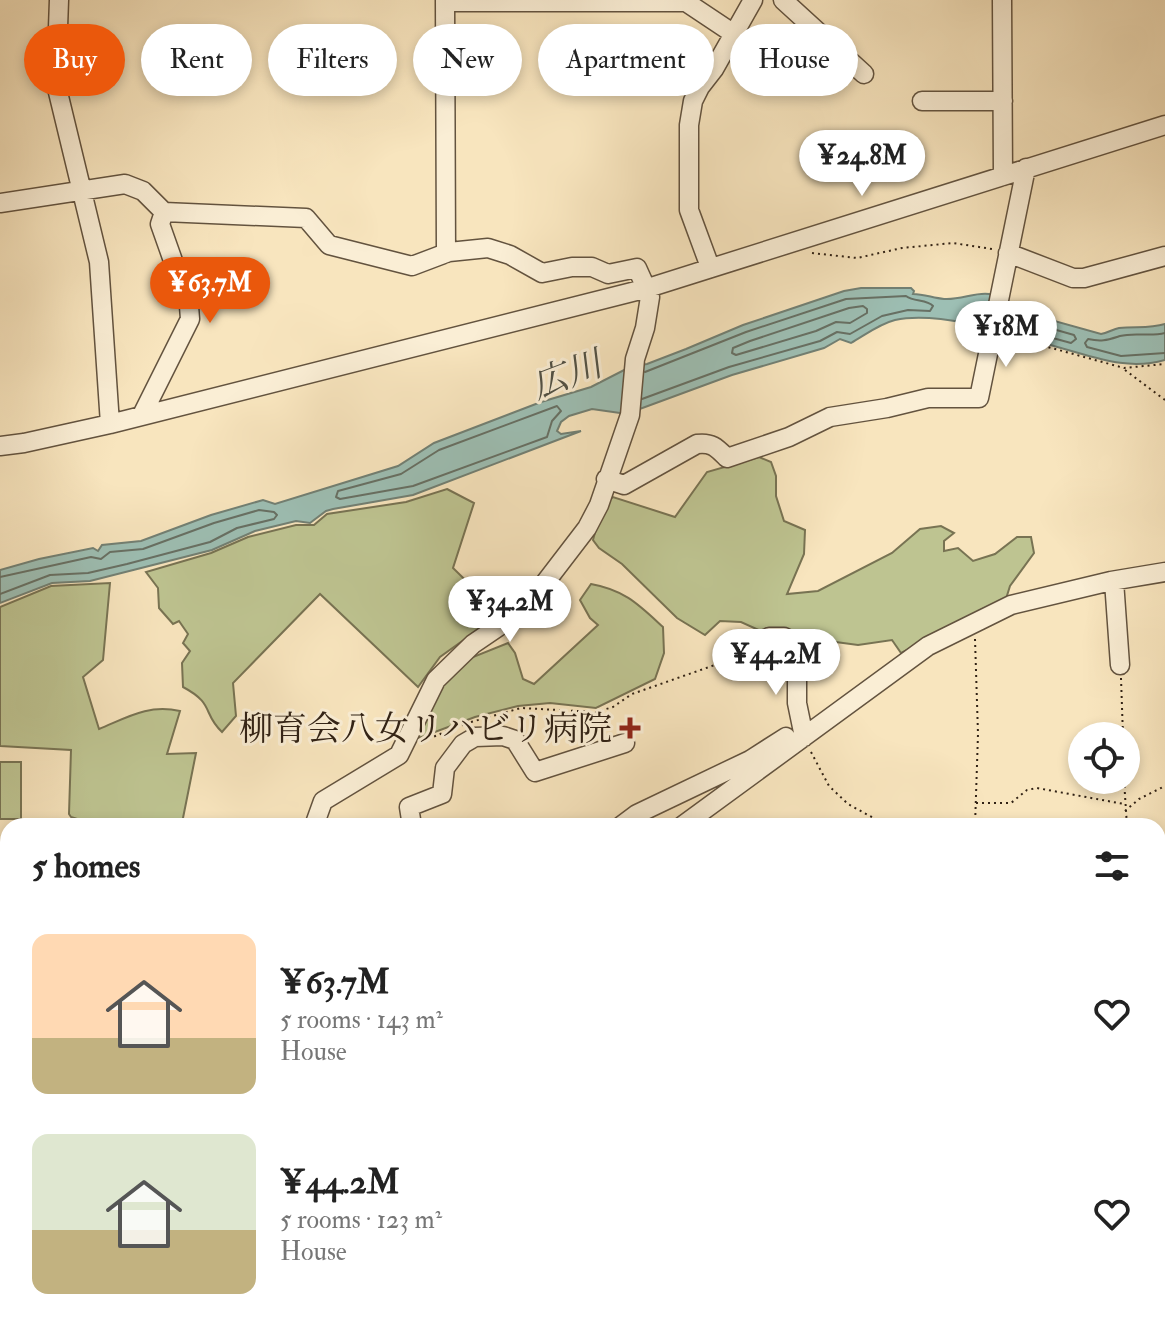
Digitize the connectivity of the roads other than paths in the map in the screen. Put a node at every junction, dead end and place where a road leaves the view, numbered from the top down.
1 (59, 0) edge
2 (753, 0) edge
3 (783, 0) edge
4 (1002, 0) edge
5 (445, 1) edge
6 (740, 24) edge
7 (730, 31) edge
8 (730, 41) edge
9 (864, 74) dead end
10 (922, 101) dead end
11 (1003, 101) junction
12 (1165, 125) edge
13 (1026, 168) junction
14 (1003, 176) junction
15 (82, 188) junction
16 (0, 203) edge
17 (164, 212) junction
18 (446, 253) junction
19 (1008, 253) junction
20 (1165, 256) edge
21 (710, 267) junction
22 (648, 288) junction
23 (142, 415) junction
24 (110, 424) junction
25 (0, 446) edge
26 (606, 479) junction
27 (1165, 572) edge
28 (1114, 581) junction
29 (769, 637) road end
30 (1120, 665) road end
31 (803, 732) junction
32 (625, 743) dead end
33 (317, 818) edge
34 (411, 818) edge
35 (633, 818) edge
36 (692, 818) edge

1 - 15 street
2 - 6 street
3 - 9 street
4 - 11 street
5 - 7 street
5 - 18 street
8 - 21 street
10 - 11 street
11 - 14 street
12 - 13 street
13 - 14 street
13 - 19 street
14 - 21 street
15 - 16 street
15 - 17 street
15 - 24 street
17 - 18 street
17 - 23 street
18 - 22 street
19 - 20 street
19 - 26 street
21 - 22 street
22 - 23 street
22 - 26 street
23 - 24 street
24 - 25 street
26 - 33 street
27 - 28 street
28 - 30 street
28 - 31 street
29 - 31 street
31 - 35 street
31 - 36 street
32 - 34 street

